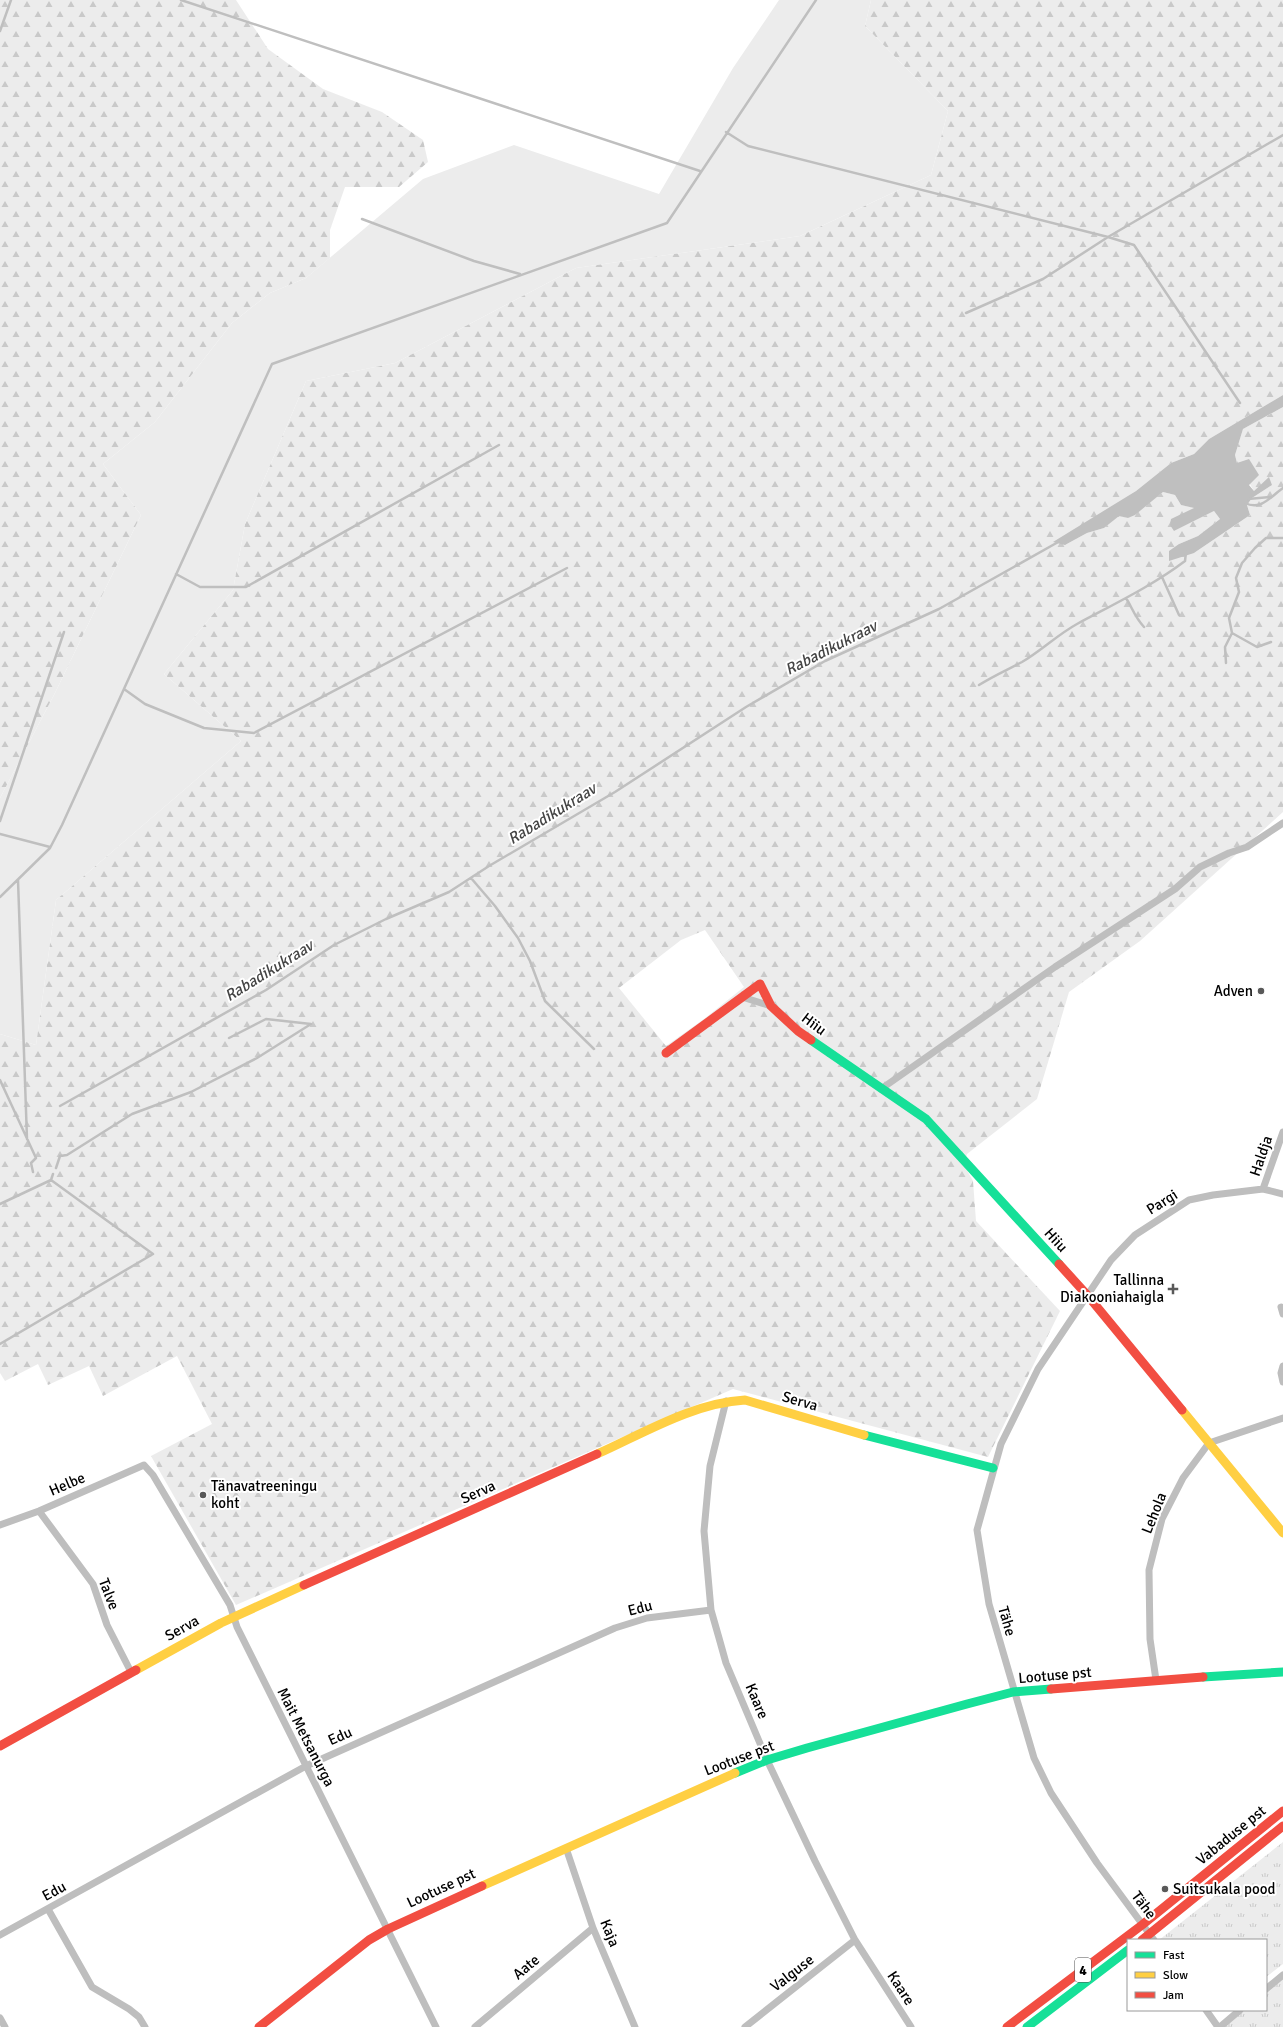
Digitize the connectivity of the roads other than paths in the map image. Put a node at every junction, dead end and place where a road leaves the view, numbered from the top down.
1 (1283, 823) edge
2 (742, 997) junction
3 (771, 1006) junction
4 (666, 1053) dead end
5 (881, 1089) junction
6 (1283, 1132) edge
7 (1264, 1189) junction
8 (1283, 1194) edge
9 (1088, 1296) junction
10 (1281, 1307) dead end
11 (1283, 1314) edge
12 (1283, 1366) edge
13 (1283, 1382) edge
14 (726, 1401) junction
15 (1283, 1418) edge
16 (1209, 1443) junction
17 (144, 1465) joint
18 (993, 1468) junction
19 (39, 1511) junction
20 (0, 1525) edge
21 (1283, 1533) edge
22 (711, 1610) junction
23 (233, 1617) junction
24 (131, 1672) junction
25 (1283, 1672) edge
26 (1156, 1680) junction
27 (1013, 1692) junction
28 (0, 1746) edge
29 (767, 1760) junction
30 (306, 1766) junction
31 (1283, 1811) edge
32 (1283, 1826) edge
33 (566, 1848) junction
34 (48, 1909) junction
35 (1142, 1925) junction
36 (593, 1928) junction
37 (388, 1929) junction
38 (0, 1935) edge
39 (1152, 1937) edge
40 (855, 1940) junction
41 (1127, 1951) edge
42 (1283, 1975) edge
43 (1267, 1988) edge
44 (1207, 2011) edge
45 (1239, 2011) edge
46 (0, 2018) edge
47 (6, 2027) edge
48 (145, 2027) edge
49 (260, 2027) edge
50 (436, 2027) edge
51 (475, 2027) edge
52 (635, 2027) edge
53 (745, 2027) edge
54 (911, 2027) edge
55 (1007, 2027) edge
56 (1027, 2027) edge
57 (1219, 2027) edge

1 - 5 street
2 - 3 street, Hiiu
2 - 3 main road, Hiiu
2 - 4 main road, Hiiu
3 - 5 main road, Hiiu
5 - 9 main road, Hiiu
6 - 7 street, Haldja
7 - 8 street, Pargi
7 - 9 street, Pargi
9 - 16 main road, Hiiu
9 - 18 street, Tähe
10 - 11 street
12 - 13 street
14 - 18 main road, Serva
14 - 22 street, Kaare
14 - 23 main road, Serva
15 - 16 street
16 - 21 main road, Hiiu
16 - 26 street, Lehola
17 - 19 street, Helbe
17 - 23 street, Mait Metsanurga
18 - 27 street, Tähe
19 - 20 street, Helbe
19 - 24 street, Talve
22 - 29 street, Kaare
22 - 30 street, Edu
23 - 24 main road, Serva
23 - 30 street, Mait Metsanurga
24 - 28 main road, Serva
25 - 26 main road, Lootuse pst
26 - 27 main road, Lootuse pst
27 - 29 main road, Lootuse pst
27 - 35 street, Tähe
29 - 33 main road, Lootuse pst
29 - 40 street, Kaare
30 - 34 street, Edu
30 - 37 street, Mait Metsanurga
31 - 35 main road, Vabaduse pst / 4
32 - 39 main road, Vabaduse pst
33 - 36 street, Kaja
33 - 37 main road, Lootuse pst
34 - 38 street, Edu
34 - 48 street
35 - 39 street, Tähe
35 - 55 main road, Vabaduse pst / 4
36 - 51 street, Aate
36 - 52 street, Kaja
37 - 49 main road, Lootuse pst
37 - 50 street, Mait Metsanurga
40 - 53 street, Valguse
40 - 54 street, Kaare
41 - 56 main road, 4
42 - 43 street
44 - 57 street
45 - 57 street
46 - 47 street

